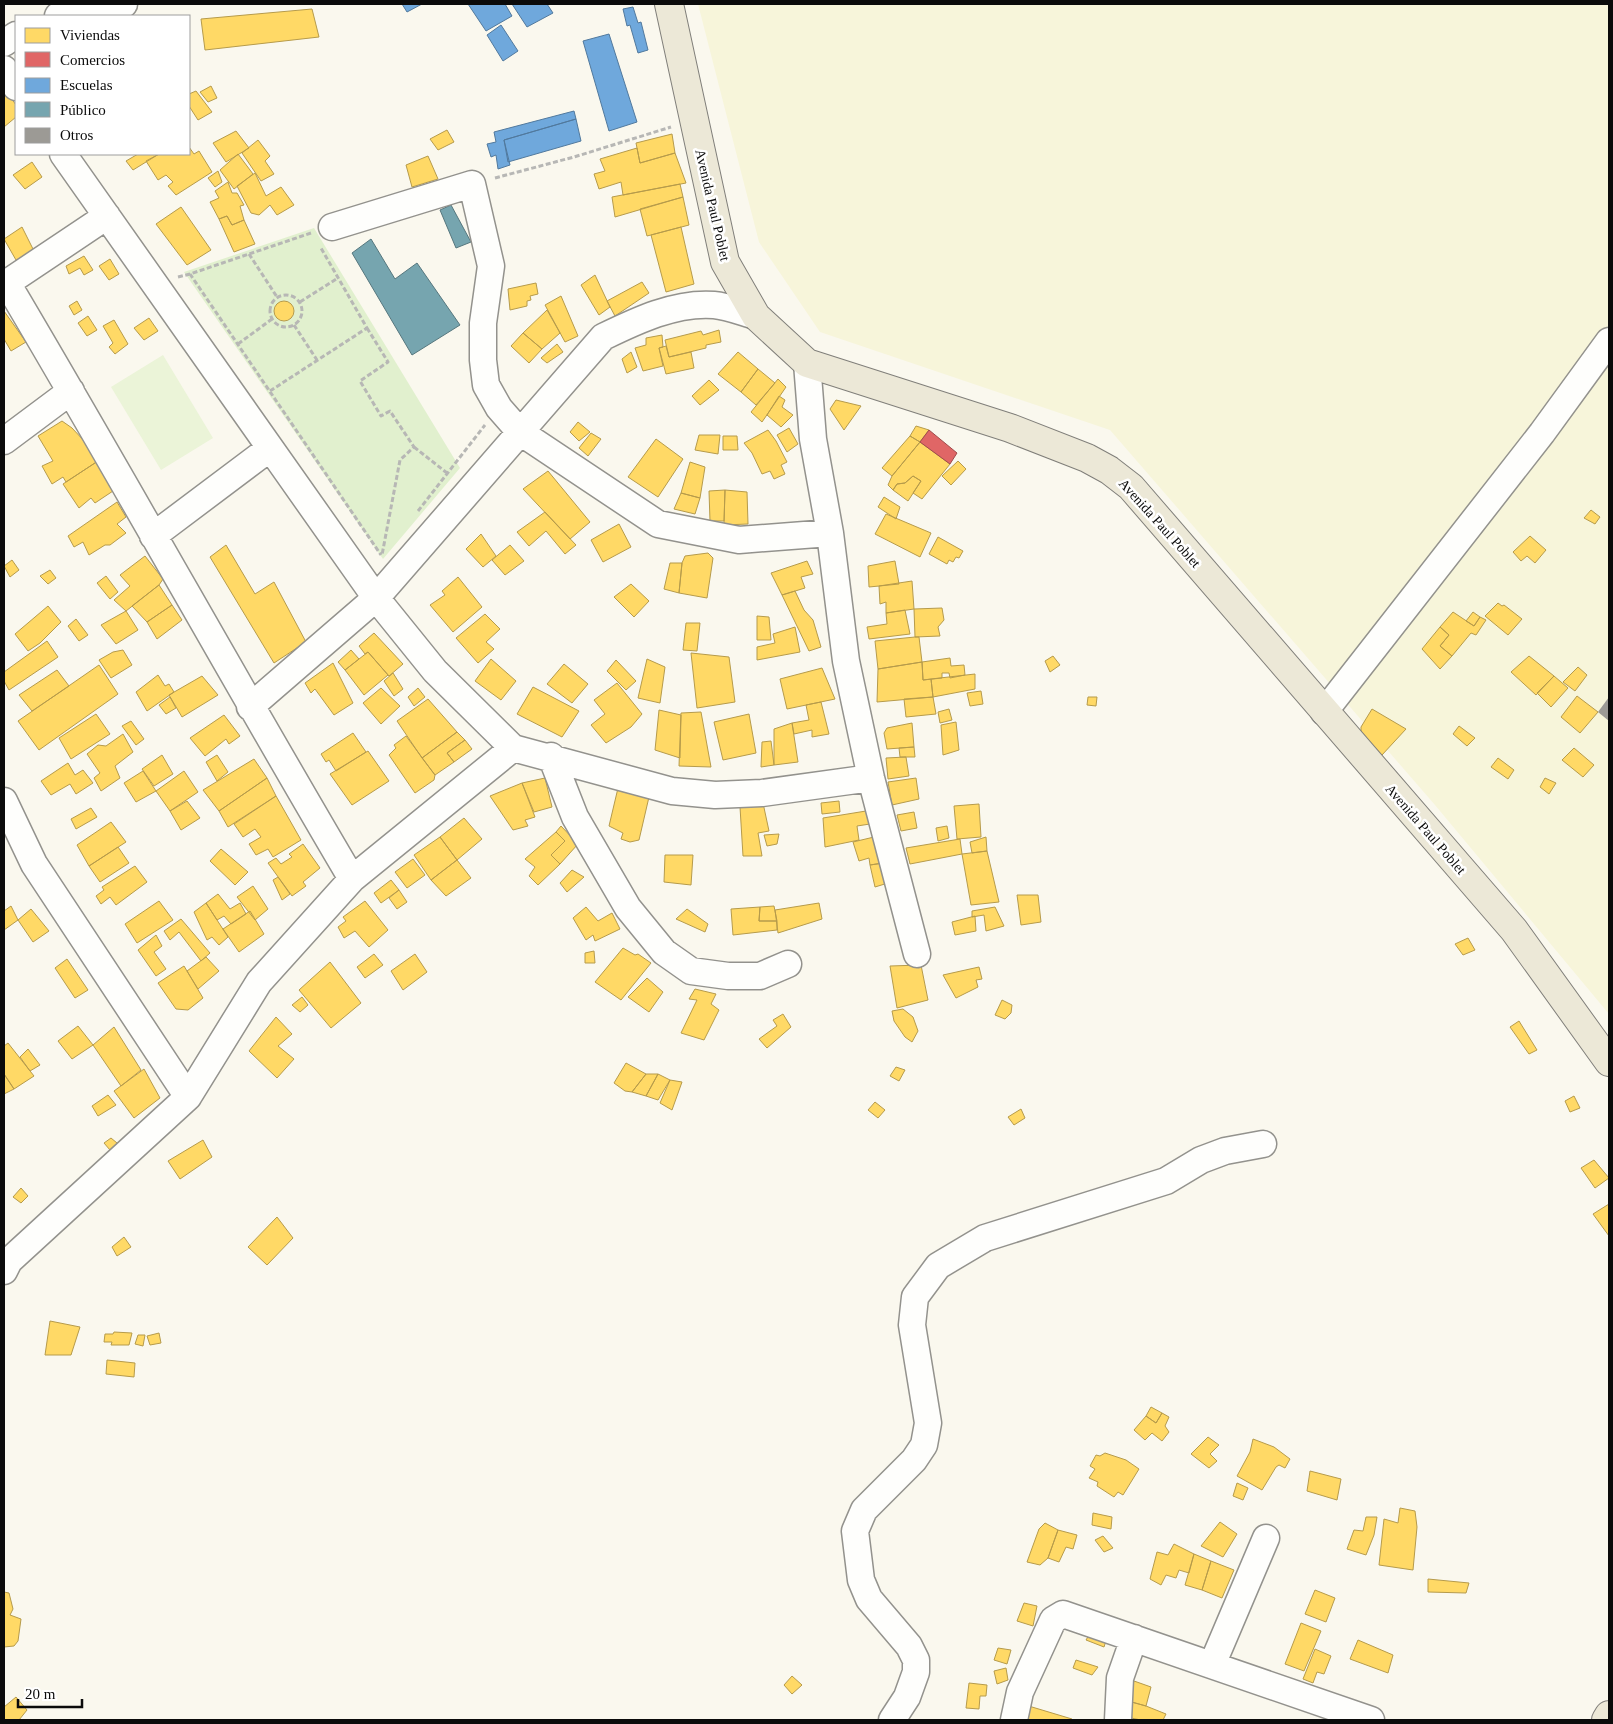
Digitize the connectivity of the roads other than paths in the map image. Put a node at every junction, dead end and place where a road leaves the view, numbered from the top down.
1 (124, 4) edge
2 (668, 4) edge
3 (61, 15) edge
4 (15, 36) edge
5 (4, 43) edge
6 (4, 69) edge
7 (15, 86) edge
8 (64, 155) edge
9 (107, 216) junction
10 (332, 227) dead end
11 (5, 284) edge
12 (756, 316) junction
13 (1609, 341) edge
14 (807, 363) junction
15 (71, 391) junction
16 (520, 432) junction
17 (4, 441) edge
18 (270, 448) junction
19 (830, 534) junction
20 (153, 536) junction
21 (376, 598) junction
22 (250, 707) junction
23 (1324, 712) junction
24 (513, 748) junction
25 (550, 756) junction
26 (870, 778) junction
27 (4, 802) edge
28 (352, 879) junction
29 (917, 954) dead end
30 (788, 964) dead end
31 (1609, 1062) edge
32 (188, 1097) junction
33 (1263, 1144) dead end
34 (6, 1262) edge
35 (1266, 1538) dead end
36 (1134, 1638) junction
37 (1212, 1666) junction
38 (1609, 1715) edge
39 (892, 1720) edge
40 (1014, 1720) edge
41 (1118, 1720) edge
42 (1371, 1720) edge
43 (1606, 1720) edge

1 - 3 street
2 - 12 main road, Avenida Paul Poblet
4 - 5 street
6 - 7 street
8 - 9 street
9 - 11 street
9 - 18 street
10 - 16 street
11 - 15 street
12 - 14 main road, Avenida Paul Poblet
12 - 16 street
13 - 23 street
14 - 19 street
14 - 23 main road, Avenida Paul Poblet
15 - 17 street
15 - 20 street
16 - 19 street
16 - 21 street
18 - 20 street
18 - 21 street
19 - 26 street
20 - 22 street
21 - 22 street
21 - 24 street
22 - 28 street
23 - 31 main road, Avenida Paul Poblet
24 - 25 street
24 - 28 street
25 - 26 street
25 - 30 street
26 - 29 street
27 - 32 street
28 - 32 street
32 - 34 street
33 - 39 street
35 - 37 street
36 - 37 street
36 - 40 street
36 - 41 street
37 - 42 street
38 - 43 main road

